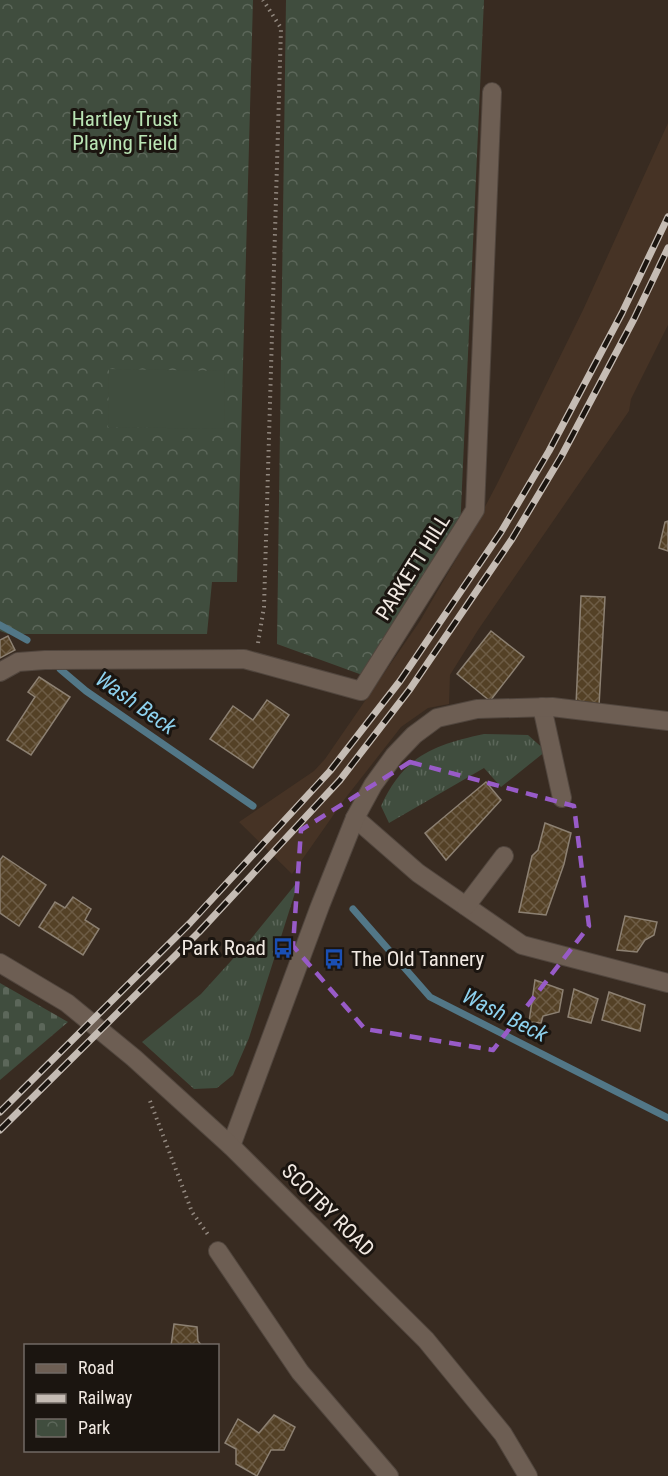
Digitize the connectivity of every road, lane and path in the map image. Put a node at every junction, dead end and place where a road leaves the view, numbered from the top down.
1 (263, 0) edge
2 (492, 92) dead end
3 (244, 659) junction
4 (0, 672) edge
5 (542, 707) junction
6 (668, 721) edge
7 (562, 798) dead end
8 (355, 818) junction
9 (504, 856) dead end
10 (466, 906) junction
11 (0, 963) edge
12 (668, 983) edge
13 (147, 1091) dead end
14 (231, 1146) junction
15 (218, 1251) joint
16 (389, 1476) edge
17 (528, 1476) edge

1 - 3 path
2 - 3 street, PARKETT HILL
3 - 4 street, PARKETT HILL
5 - 6 street
5 - 7 street
5 - 8 street
8 - 10 street
8 - 14 street
9 - 10 street
10 - 12 street
11 - 14 street, SCOTBY ROAD
13 - 15 path
14 - 17 street, SCOTBY ROAD
15 - 16 street

